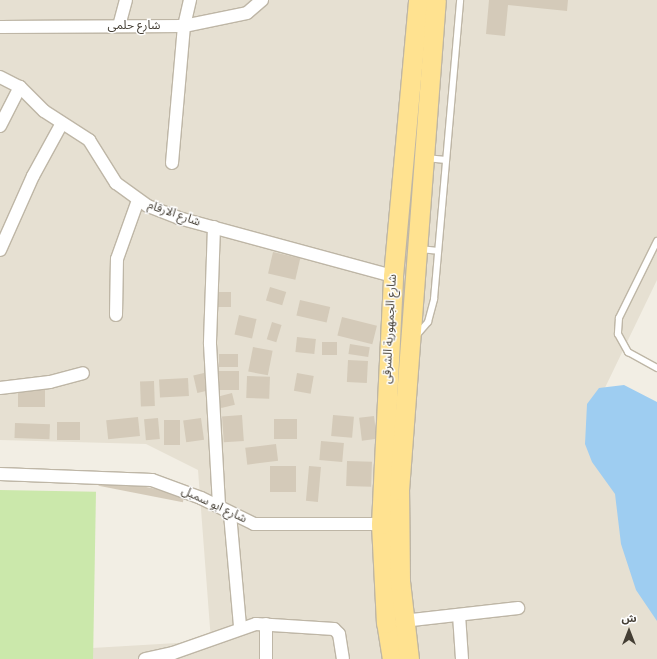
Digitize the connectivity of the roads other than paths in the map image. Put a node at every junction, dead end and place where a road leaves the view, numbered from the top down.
1 (126, 0) edge
2 (190, 0) edge
3 (262, 0) edge
4 (418, 0) edge
5 (436, 0) edge
6 (460, 0) edge
7 (119, 26) junction
8 (184, 26) junction
9 (0, 27) edge
10 (0, 77) edge
11 (20, 87) junction
12 (62, 123) junction
13 (0, 126) edge
14 (422, 158) junction
15 (446, 160) junction
16 (172, 163) dead end
17 (138, 200) junction
18 (214, 227) junction
19 (657, 241) edge
20 (415, 249) junction
21 (0, 250) edge
22 (438, 251) junction
23 (393, 276) junction
24 (116, 315) dead end
25 (399, 342) junction
26 (657, 368) edge
27 (83, 373) dead end
28 (0, 388) edge
29 (0, 474) edge
30 (219, 506) junction
31 (230, 514) junction
32 (381, 524) junction
33 (518, 608) dead end
34 (459, 615) junction
35 (404, 621) junction
36 (266, 624) junction
37 (240, 626) junction
38 (181, 654) edge
39 (146, 659) edge
40 (266, 659) edge
41 (343, 659) edge
42 (392, 659) edge
43 (409, 659) edge
44 (462, 659) edge

1 - 7 street
2 - 8 street
3 - 8 street, شارع حلمى
4 - 23 main road, شارع الجمهورية الشرقى
5 - 14 main road, شارع الجمهورية الشرقى
6 - 15 lane
7 - 8 street, شارع حلمى
7 - 9 street, شارع حلمى
8 - 16 street
10 - 11 street, شارع الارقام
11 - 12 street, شارع الارقام
11 - 13 street
12 - 17 street, شارع الارقام
12 - 21 street
14 - 15 lane
14 - 20 main road, شارع الجمهورية الشرقى
15 - 22 lane
17 - 18 street, شارع الارقام
17 - 24 street
18 - 23 street, شارع الارقام
18 - 30 street
19 - 26 lane
20 - 22 lane
20 - 25 main road, شارع الجمهورية الشرقى
22 - 25 lane
23 - 25 main road, شارع الجمهورية الشرقى
25 - 32 main road, شارع الجمهورية الشرقى
25 - 35 main road, شارع الجمهورية الشرقى
27 - 28 street
29 - 30 street, شارع ابو سمبل
30 - 31 street, شارع ابو سمبل
31 - 32 street, شارع ابو سمبل
31 - 37 street
32 - 42 main road, شارع الجمهورية الشرقى
33 - 34 street
34 - 35 street
34 - 44 street
35 - 43 main road, شارع الجمهورية الشرقى
36 - 37 street
36 - 40 street
36 - 41 street
37 - 38 street
38 - 39 street

